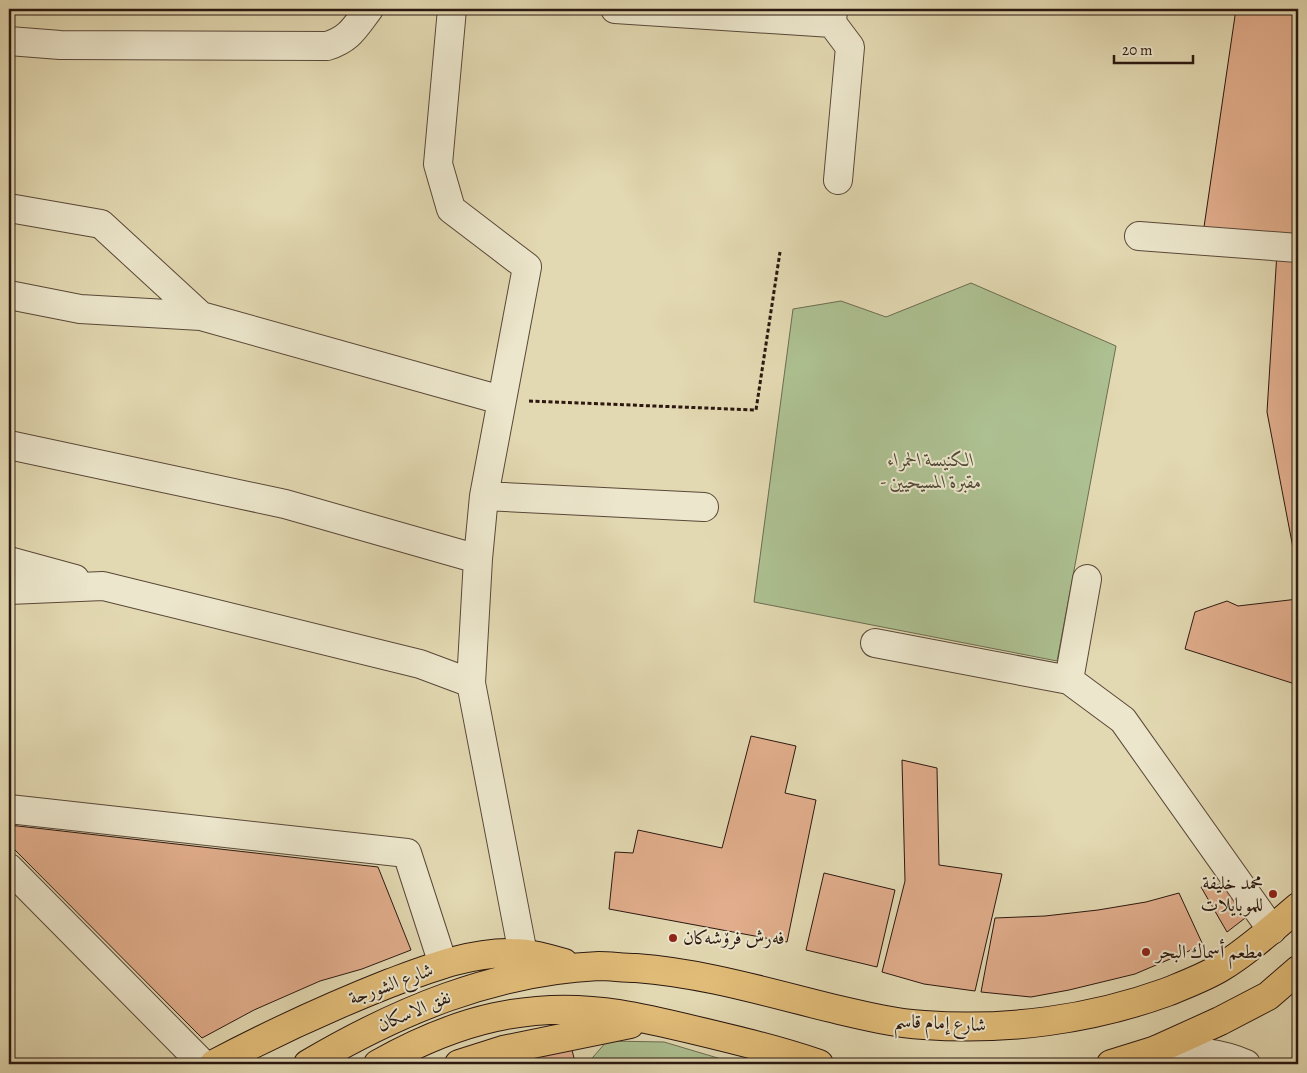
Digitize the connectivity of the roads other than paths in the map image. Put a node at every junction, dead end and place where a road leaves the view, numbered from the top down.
1 (369, 9) edge
2 (452, 9) edge
3 (615, 9) edge
4 (833, 16) edge
5 (9, 41) edge
6 (838, 180) dead end
7 (9, 208) edge
8 (1139, 236) dead end
9 (1298, 248) edge
10 (9, 295) edge
11 (200, 316) junction
12 (501, 400) junction
13 (9, 446) edge
14 (484, 496) junction
15 (704, 507) dead end
16 (478, 559) junction
17 (9, 561) edge
18 (1088, 578) dead end
19 (103, 586) junction
20 (9, 590) edge
21 (875, 643) dead end
22 (1069, 680) junction
23 (472, 683) junction
24 (9, 809) edge
25 (9, 868) edge
26 (1298, 907) edge
27 (1272, 930) junction
28 (444, 964) junction
29 (525, 964) junction
30 (580, 968) joint
31 (1298, 970) edge
32 (649, 1020) junction
33 (1156, 1050) junction
34 (203, 1064) edge
35 (214, 1064) edge
36 (308, 1064) edge
37 (378, 1064) edge
38 (459, 1064) edge
39 (819, 1064) edge
40 (1111, 1064) edge
41 (1246, 1064) edge

1 - 5 street
2 - 12 street
3 - 4 street
4 - 6 street
7 - 11 street
8 - 9 street
10 - 11 street
11 - 12 street
12 - 14 street
13 - 16 street
14 - 15 street
14 - 16 street
16 - 23 street
17 - 19 street
18 - 22 street
19 - 20 street
19 - 23 street
21 - 22 street
22 - 27 street
23 - 29 street
24 - 28 street
25 - 34 street
26 - 27 main road, شارع إمام قاسم
27 - 30 main road, شارع إمام قاسم
28 - 29 main road, شارع الشورجة
28 - 35 main road, شارع الشورجة
29 - 30 main road, شارع الشورجة
29 - 36 main road, نفق الاسكان
31 - 33 main road
32 - 37 main road
32 - 38 main road
32 - 39 main road
33 - 40 main road
33 - 41 street

